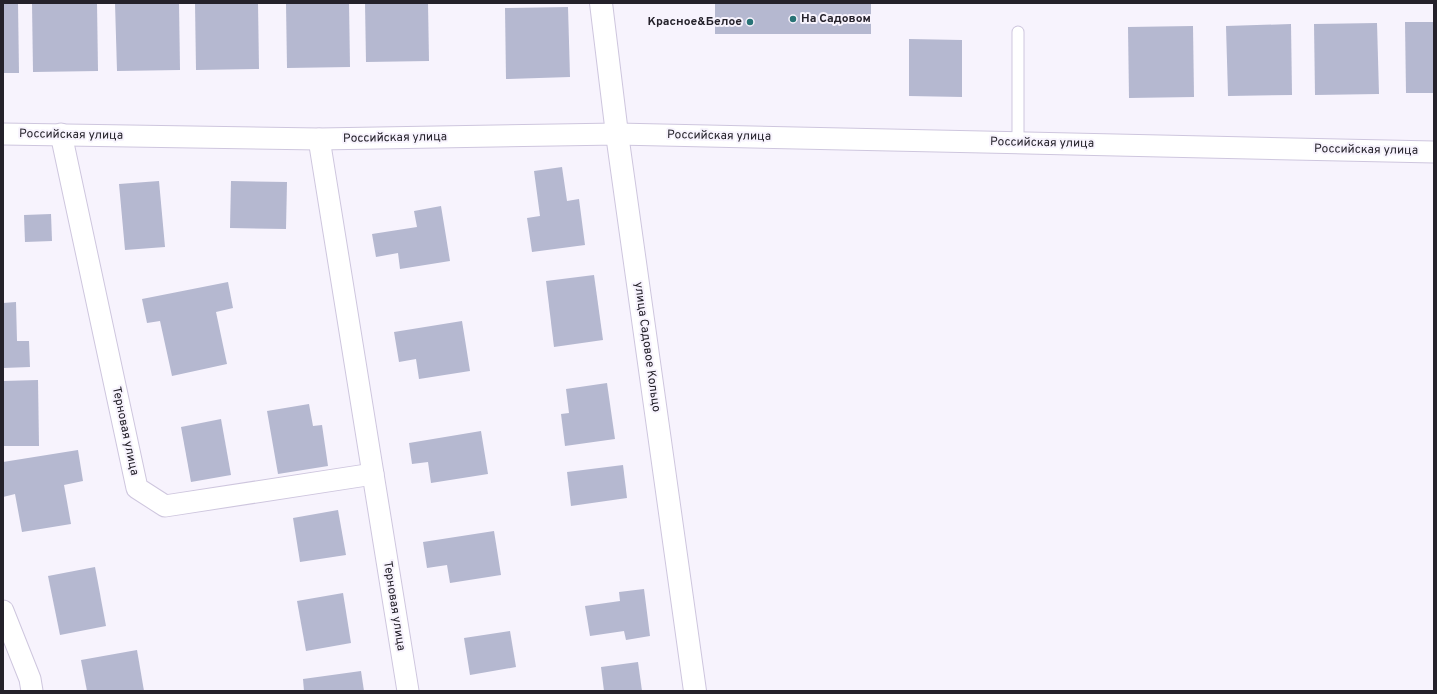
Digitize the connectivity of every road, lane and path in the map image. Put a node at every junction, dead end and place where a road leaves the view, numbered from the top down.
1 (601, 3) edge
2 (1018, 32) dead end
3 (3, 134) edge
4 (61, 134) junction
5 (617, 134) junction
6 (319, 139) junction
7 (1018, 143) junction
8 (1434, 152) edge
9 (373, 474) junction
10 (3, 611) edge
11 (32, 691) edge
12 (408, 691) edge
13 (695, 691) edge

1 - 5 street, улица Садовое Кольцо
2 - 7 lane
3 - 4 street, Российская улица
4 - 6 street, Российская улица
4 - 9 street, Терновая улица
5 - 6 street, Российская улица
5 - 7 street, Российская улица
5 - 13 street, улица Садовое Кольцо
6 - 9 street, Терновая улица
7 - 8 street, Российская улица
9 - 12 street, Терновая улица
10 - 11 street

